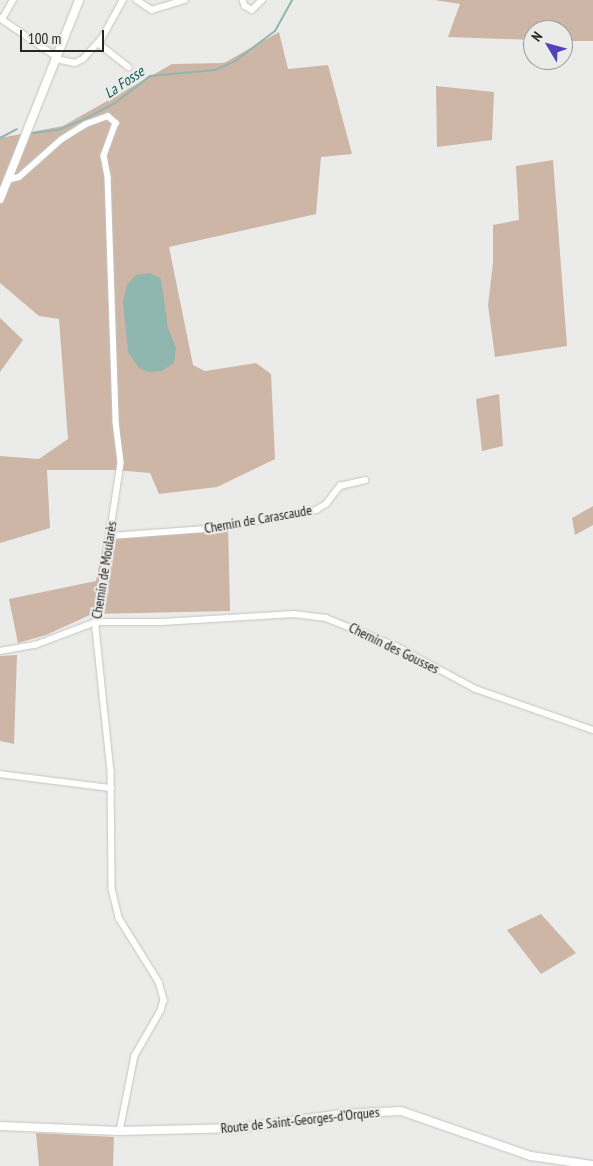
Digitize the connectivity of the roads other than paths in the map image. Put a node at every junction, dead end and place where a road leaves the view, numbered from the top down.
1 (13, 0) edge
2 (79, 0) edge
3 (123, 0) edge
4 (137, 0) edge
5 (184, 0) edge
6 (243, 0) edge
7 (262, 0) edge
8 (1, 18) edge
9 (98, 43) junction
10 (56, 58) junction
11 (129, 67) dead end
12 (7, 180) junction
13 (0, 199) edge
14 (365, 480) dead end
15 (111, 536) junction
16 (96, 622) junction
17 (0, 651) edge
18 (593, 730) edge
19 (0, 774) edge
20 (112, 788) junction
21 (0, 1126) edge
22 (120, 1131) junction
23 (593, 1165) edge

1 - 8 street
2 - 10 street
3 - 9 street
4 - 5 street
6 - 7 street
8 - 10 street
9 - 10 street
9 - 11 street
10 - 12 street
12 - 13 street
12 - 15 street, Chemin de Moularès
14 - 15 street, Chemin de Carascaude
15 - 16 street, Chemin de Moularès
16 - 17 street
16 - 18 street, Chemin des Gousses
16 - 20 street, Chemin de Moularès
19 - 20 street
20 - 22 street, Chemin de Moularès
21 - 22 street, Route de Saint-Georges-d'Orques
22 - 23 street, Route de Saint-Georges-d'Orques

